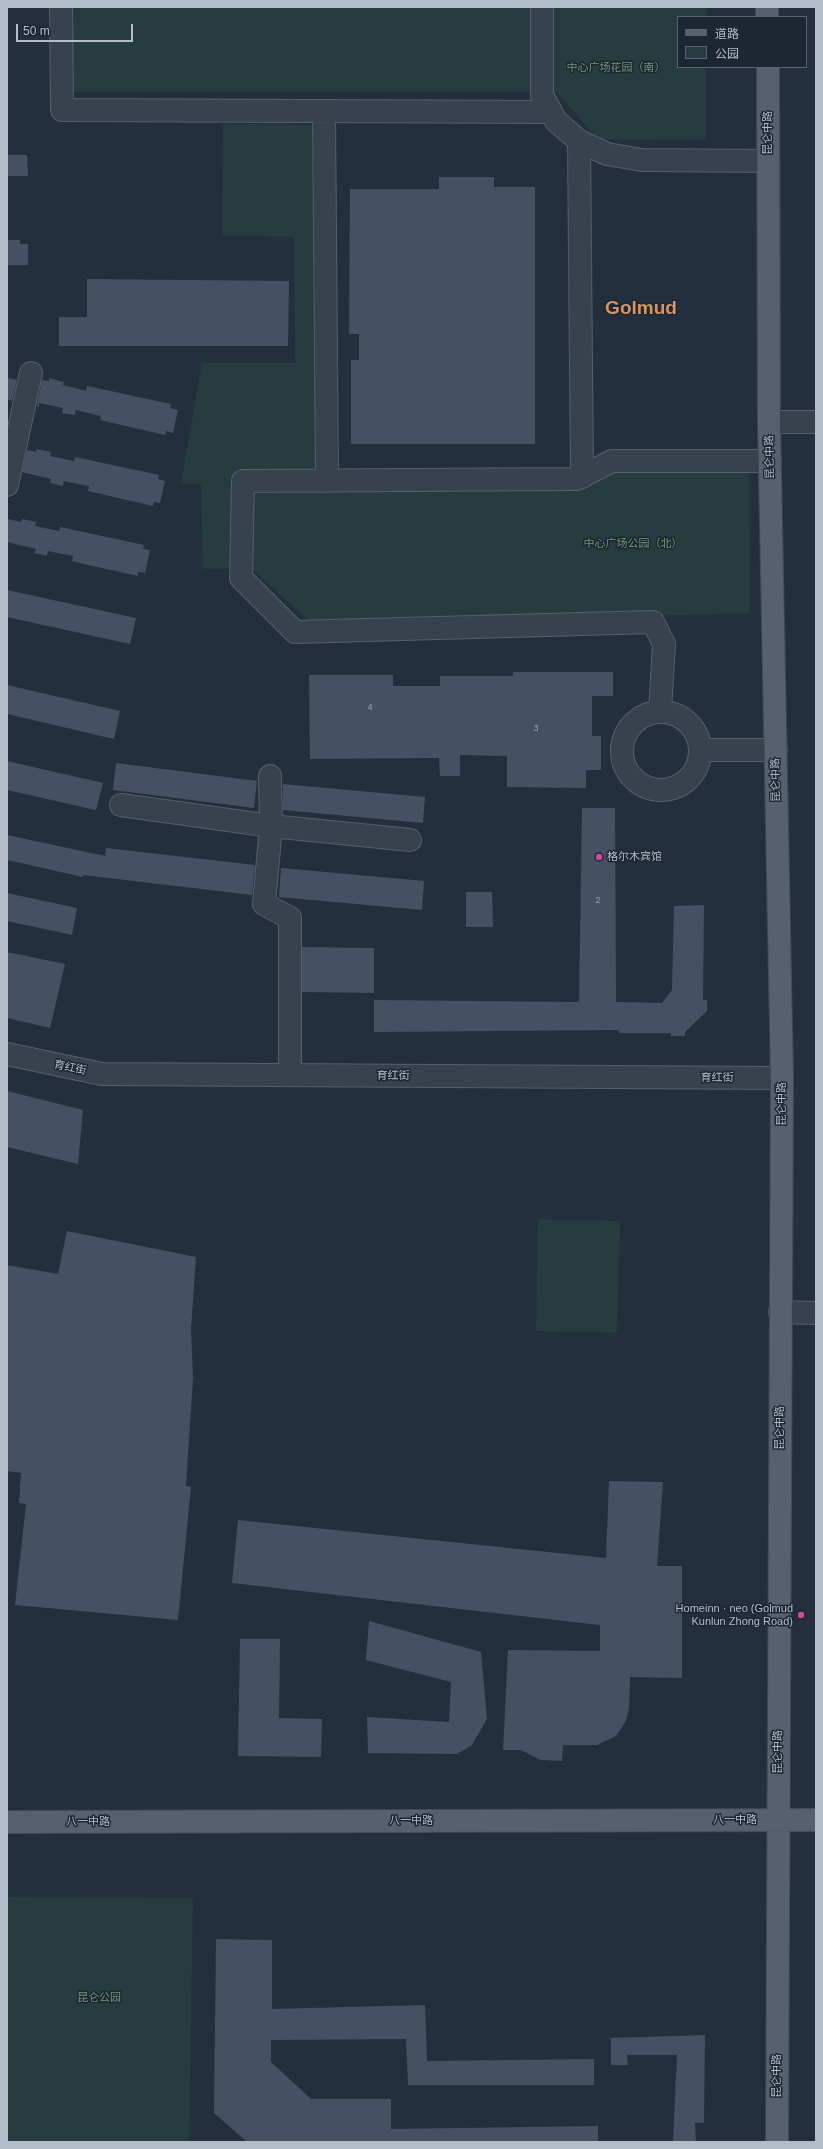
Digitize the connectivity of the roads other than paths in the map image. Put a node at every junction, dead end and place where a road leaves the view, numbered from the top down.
1 (61, 7) edge
2 (542, 7) edge
3 (768, 68) edge
4 (324, 111) junction
5 (551, 112) junction
6 (579, 141) junction
7 (768, 161) junction
8 (31, 373) dead end
9 (769, 422) junction
10 (816, 422) edge
11 (770, 461) junction
12 (582, 477) junction
13 (327, 481) junction
14 (7, 485) edge
15 (660, 712) junction
16 (700, 750) junction
17 (776, 750) junction
18 (270, 776) dead end
19 (121, 805) dead end
20 (272, 826) junction
21 (410, 840) dead end
22 (7, 1054) edge
23 (290, 1076) junction
24 (782, 1078) junction
25 (780, 1312) junction
26 (816, 1313) edge
27 (778, 1820) junction
28 (816, 1820) edge
29 (7, 1822) edge
30 (777, 2142) edge

1 - 4 street
2 - 5 street
3 - 7 main road, 昆仑中路
4 - 5 street
4 - 13 street
5 - 6 street
6 - 7 street
6 - 12 street
7 - 9 main road, 昆仑中路
8 - 14 street
9 - 10 street
9 - 11 main road, 昆仑中路
11 - 12 street
11 - 17 main road, 昆仑中路
12 - 13 street
13 - 15 street
15 - 16 street
15 - 16 street
16 - 17 street
17 - 24 main road, 昆仑中路
18 - 20 street
19 - 20 street
20 - 21 street
20 - 23 street
22 - 23 street, 育红街
23 - 24 street, 育红街
24 - 25 main road, 昆仑中路
25 - 26 street
25 - 27 main road, 昆仑中路
27 - 28 main road, 八一中路
27 - 29 main road, 八一中路
27 - 30 main road, 昆仑中路

